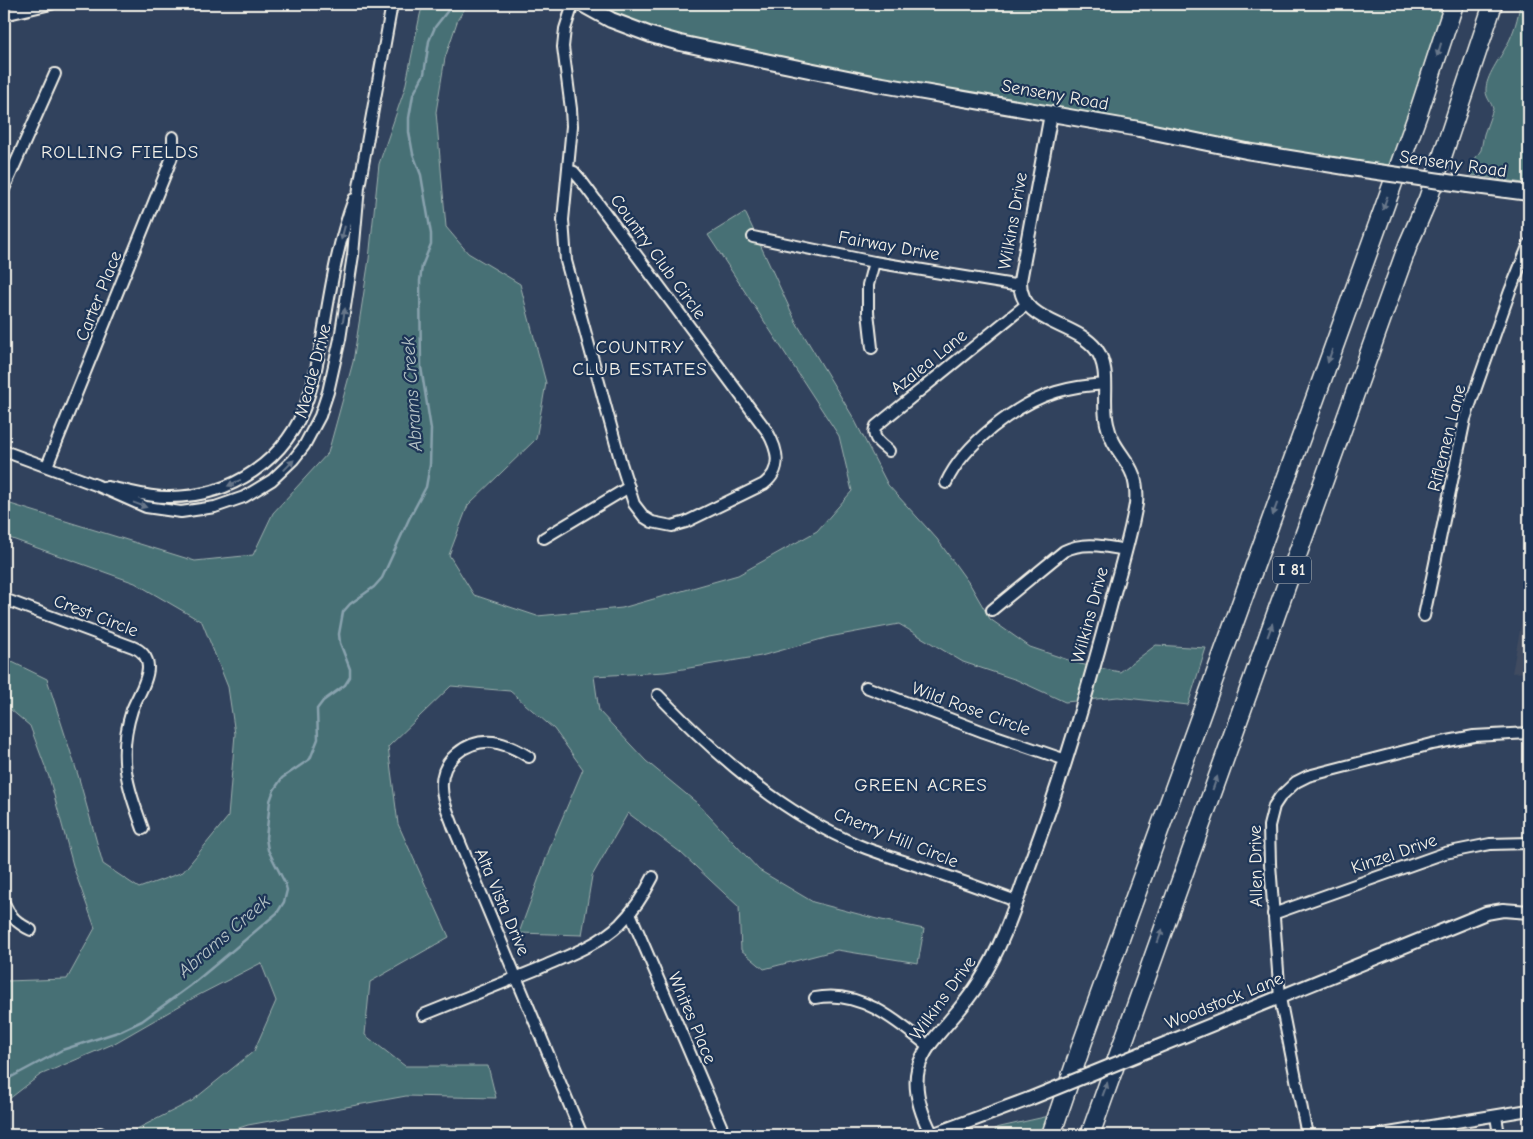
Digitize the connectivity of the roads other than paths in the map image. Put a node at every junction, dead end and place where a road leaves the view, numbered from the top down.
1 (51, 4) edge
2 (392, 4) edge
3 (574, 4) edge
4 (582, 4) edge
5 (1454, 4) edge
6 (1493, 4) edge
7 (4, 15) edge
8 (55, 74) dead end
9 (1051, 114) junction
10 (173, 137) dead end
11 (568, 170) junction
12 (359, 187) junction
13 (4, 190) edge
14 (1529, 194) edge
15 (753, 237) dead end
16 (1529, 244) edge
17 (874, 262) junction
18 (1020, 286) junction
19 (1026, 304) junction
20 (872, 348) dead end
21 (1106, 384) junction
22 (4, 451) edge
23 (889, 451) dead end
24 (47, 466) junction
25 (946, 483) dead end
26 (96, 485) junction
27 (628, 487) junction
28 (544, 538) dead end
29 (1126, 550) junction
30 (4, 600) edge
31 (992, 610) dead end
32 (1424, 616) dead end
33 (866, 687) dead end
34 (658, 695) dead end
35 (1529, 733) edge
36 (529, 756) dead end
37 (1066, 760) junction
38 (143, 829) dead end
39 (1529, 843) edge
40 (653, 877) dead end
41 (1016, 901) junction
42 (4, 903) edge
43 (1529, 912) edge
44 (630, 913) junction
45 (1273, 914) junction
46 (31, 930) dead end
47 (517, 978) junction
48 (815, 998) dead end
49 (1280, 998) junction
50 (423, 1015) dead end
51 (928, 1046) junction
52 (1529, 1110) edge
53 (1496, 1116) junction
54 (582, 1135) edge
55 (724, 1135) edge
56 (932, 1135) edge
57 (1051, 1135) edge
58 (1090, 1135) edge
59 (1307, 1135) edge
60 (1376, 1135) edge
61 (1499, 1135) edge

1 - 7 street
2 - 12 street, Meade Drive
3 - 11 street, Country Club Circle
4 - 9 main road, Senseny Road
5 -> 57 highway, I 81
58 -> 6 highway, I 81
8 - 13 street
9 - 14 main road, Senseny Road, bridge
9 - 18 street, Wilkins Drive
10 - 24 street, Carter Place
11 - 27 street, Country Club Circle
11 - 27 street, Country Club Circle
12 -> 26 street, Meade Drive
26 -> 12 street, Meade Drive
15 - 17 street, Fairway Drive
16 - 32 street, Riflemen Lane
17 - 18 street, Fairway Drive
17 - 20 street
18 - 19 street, Wilkins Drive
19 - 21 street, Wilkins Drive
19 - 23 street, Azalea Lane
21 - 25 street
21 - 29 street, Wilkins Drive
22 - 24 street, Meade Drive
24 - 26 street, Meade Drive
27 - 28 street
29 - 31 street
29 - 37 street, Wilkins Drive
30 - 38 street, Crest Circle
33 - 37 street, Wild Rose Circle
34 - 41 street, Cherry Hill Circle
35 - 45 street, Allen Drive
36 - 47 street, Alta Vista Drive
37 - 41 street, Wilkins Drive
39 - 45 street, Kinzel Drive
40 - 44 street
41 - 51 street, Wilkins Drive
42 - 46 street
43 - 49 street, Woodstock Lane
44 - 47 street
44 - 55 street, Whites Place
45 - 49 street, Allen Drive
47 - 50 street
47 - 54 street, Alta Vista Drive
48 - 51 street
49 - 56 street, Woodstock Lane, bridge
49 - 59 street, Allen Drive
51 - 56 street, Wilkins Drive
52 - 53 street
53 - 60 street
53 - 61 street

